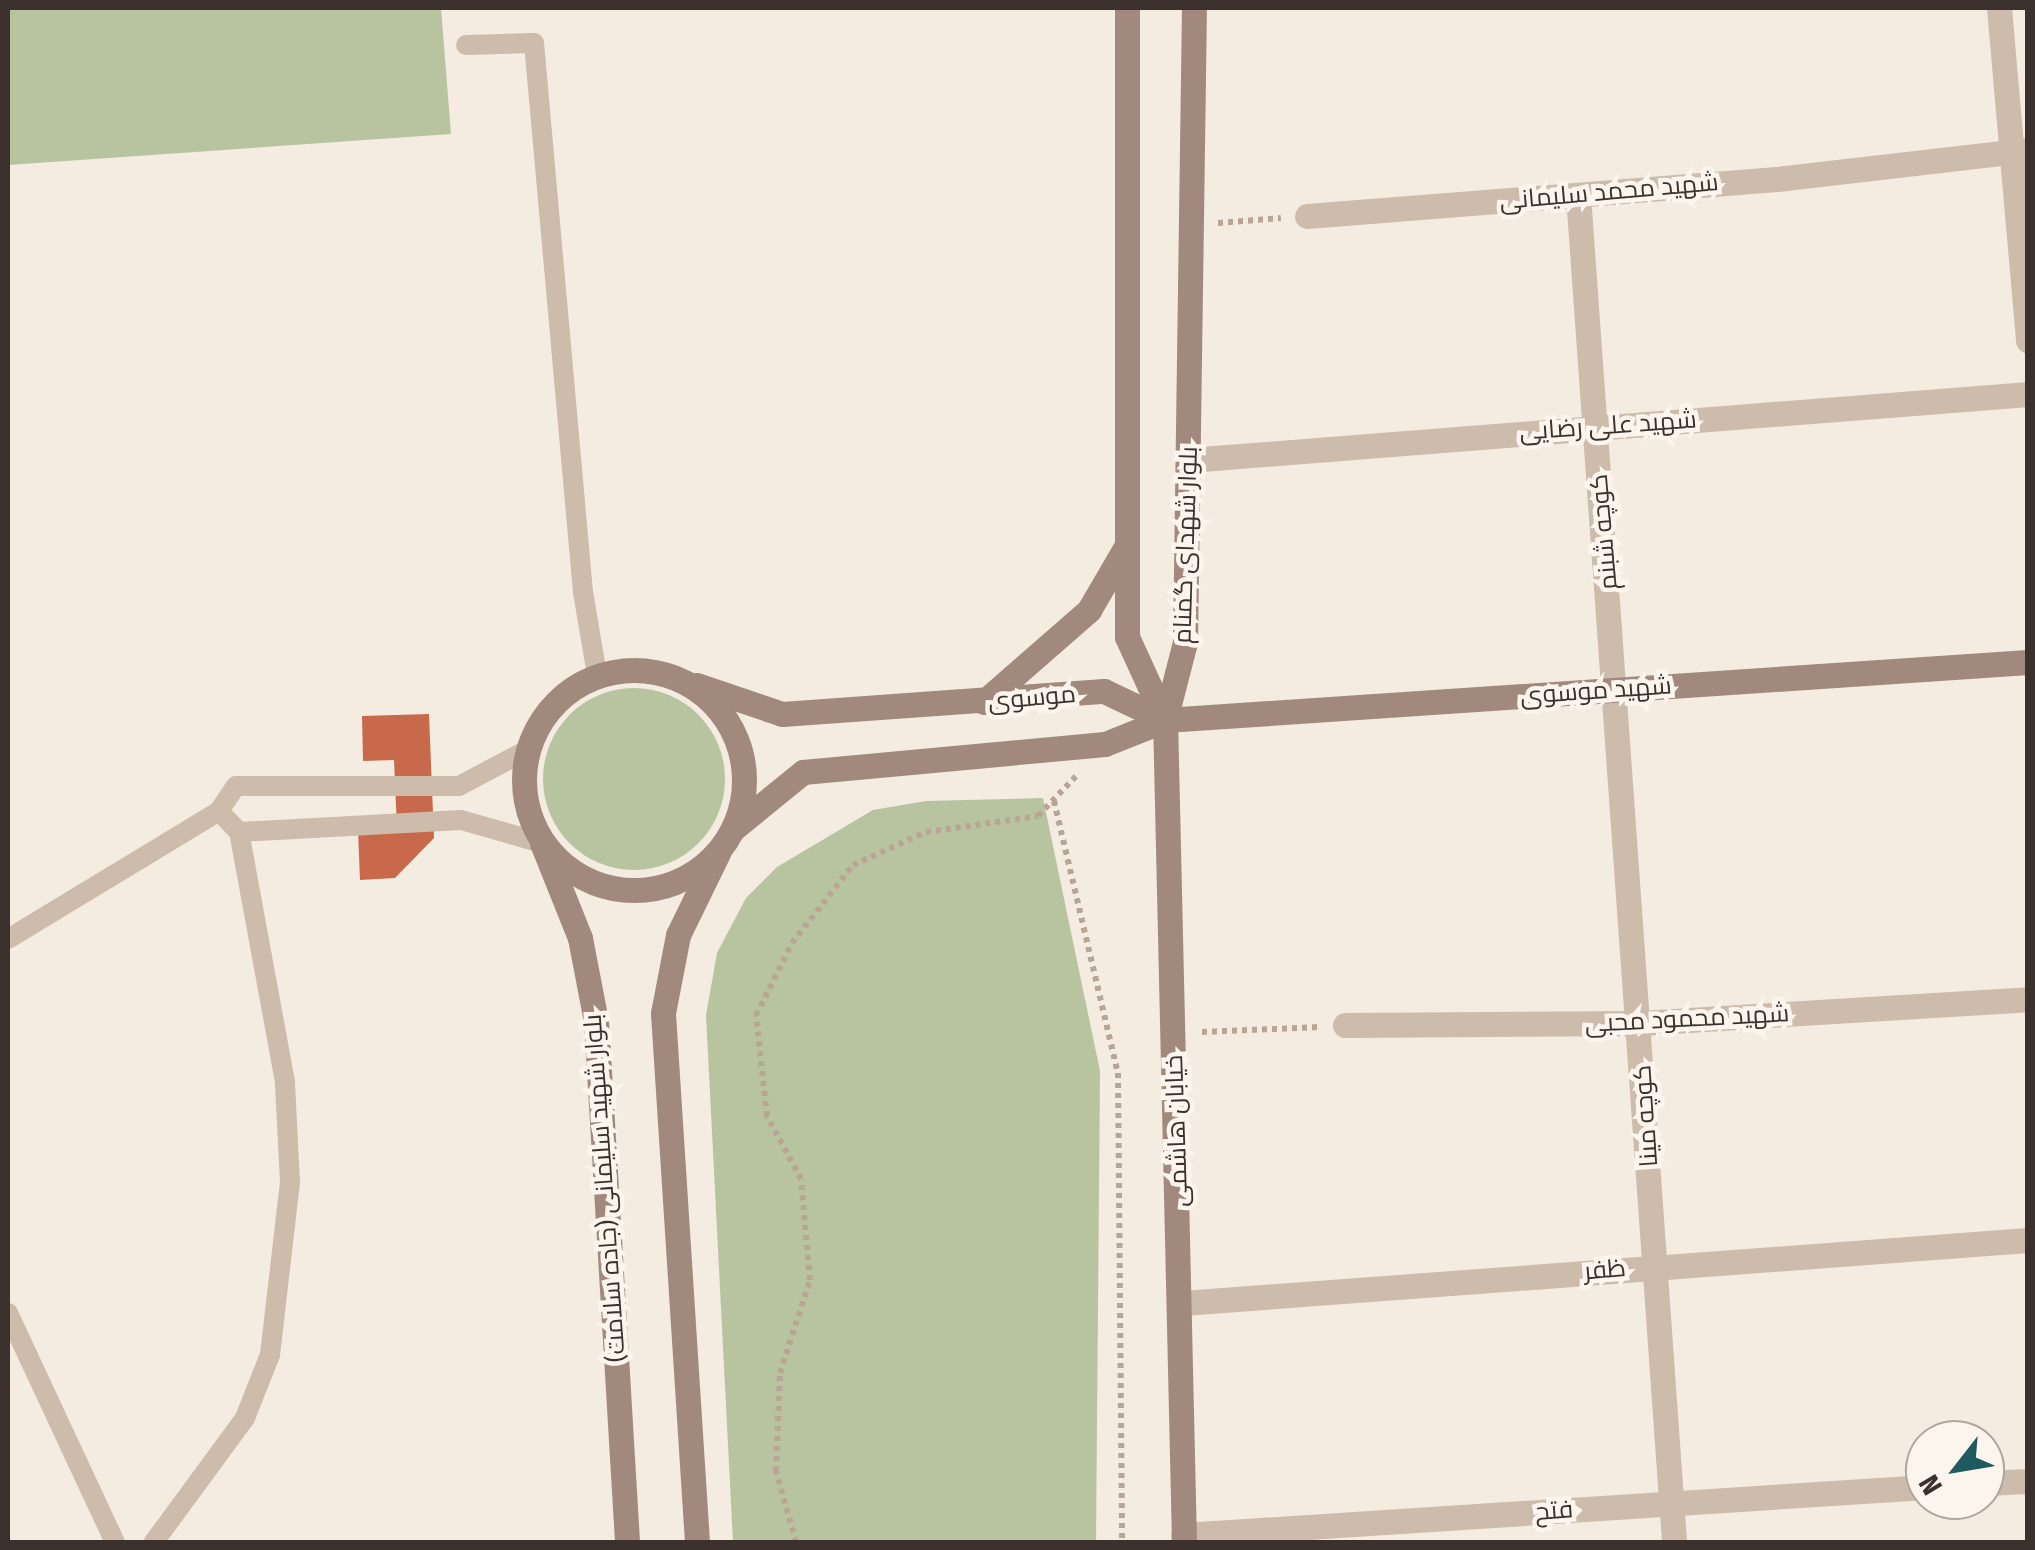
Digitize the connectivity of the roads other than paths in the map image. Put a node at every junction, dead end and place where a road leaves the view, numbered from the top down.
1 (1128, 8) edge
2 (1194, 8) edge
3 (1999, 8) edge
4 (466, 45) dead end
5 (2018, 151) edge
6 (1578, 195) junction
7 (1307, 216) road end
8 (2028, 341) edge
9 (2028, 394) edge
10 (1595, 427) junction
11 (1189, 460) junction
12 (1127, 545) junction
13 (2028, 662) edge
14 (596, 676) junction
15 (681, 680) junction
16 (1616, 690) junction
17 (984, 702) junction
18 (1165, 720) junction
19 (527, 750) junction
20 (220, 811) junction
21 (734, 828) junction
22 (240, 832) junction
23 (542, 842) junction
24 (718, 852) junction
25 (8, 939) edge
26 (2028, 999) edge
27 (1640, 1023) junction
28 (1345, 1026) road end
29 (2028, 1240) edge
30 (1656, 1266) junction
31 (1182, 1303) junction
32 (8, 1312) edge
33 (1905, 1488) edge
34 (1670, 1503) junction
35 (1183, 1539) edge
36 (115, 1542) edge
37 (154, 1542) edge
38 (627, 1542) edge
39 (698, 1542) edge
40 (1674, 1542) edge

1 - 12 main road, بلوار شهدای گمنام
2 - 11 main road, بلوار شهدای گمنام
3 - 5 street
4 - 14 lane
5 - 6 street, شهید محمد سلیمانی
5 - 8 street
6 - 7 street, شهید محمد سلیمانی
6 - 10 street, کوچه شبنم
9 - 10 street, شهید علی رضایی
10 - 11 street, شهید علی رضایی
10 - 16 street, کوچه شبنم
11 - 18 main road, بلوار شهدای گمنام
12 - 17 main road
12 - 18 main road, بلوار شهدای گمنام
13 - 16 main road, شهید موسوی
14 - 15 main road
14 - 19 main road
15 - 17 main road, موسوی
15 - 21 main road
16 - 18 main road, شهید موسوی
16 - 27 street, کوچه مینا
17 - 18 main road, موسوی
18 - 21 main road
18 - 31 main road, خیابان هاشمی
19 - 20 lane
19 - 23 main road
20 - 22 lane
20 - 25 lane
21 - 24 main road
22 - 23 lane
22 - 37 lane
23 - 24 main road
23 - 38 main road, بلوار شهید سلیمانی (جاده سلامت)
24 - 39 main road
26 - 27 street, شهید محمود محبی
27 - 28 street, شهید محمود محبی
27 - 30 street, کوچه مینا
29 - 30 street, ظفر
30 - 31 street, ظفر
30 - 34 street, کوچه مینا
31 - 35 main road, خیابان هاشمی
32 - 36 lane
33 - 34 street, فتح
34 - 35 street, فتح
34 - 40 street, کوچه مینا

